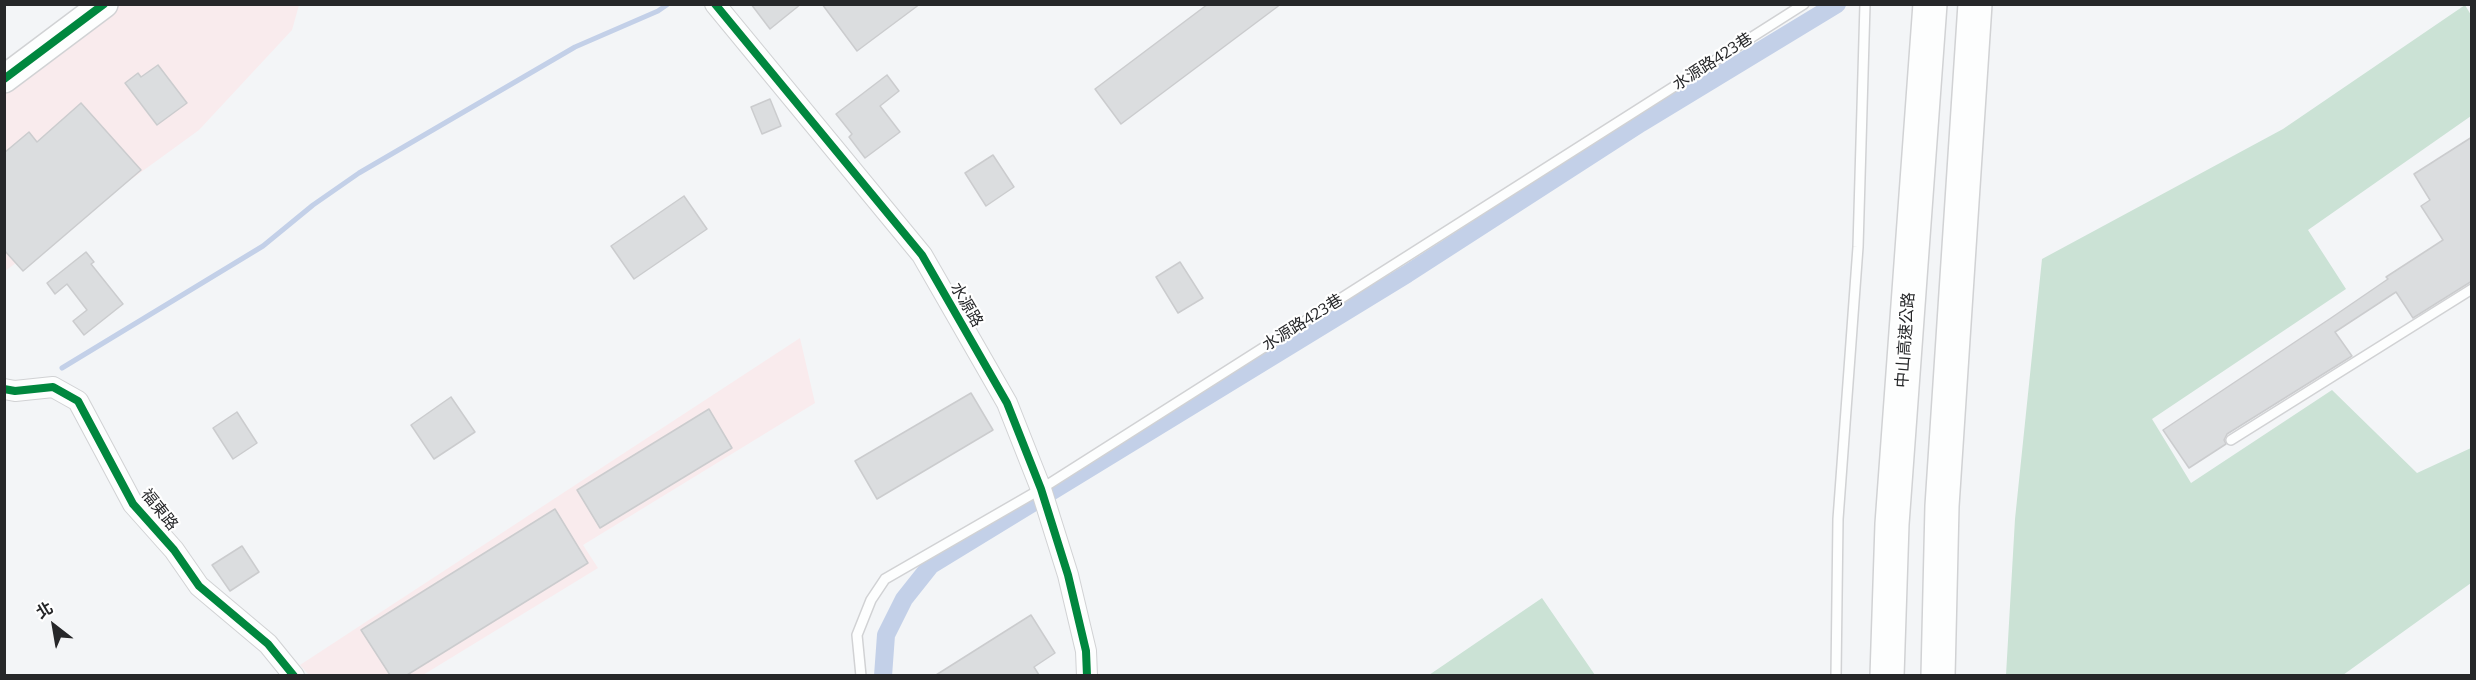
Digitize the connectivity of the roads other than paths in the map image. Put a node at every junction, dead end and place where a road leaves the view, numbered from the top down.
1 (105, 4) edge
2 (715, 4) edge
3 (1804, 4) edge
4 (1865, 4) edge
5 (1930, 4) edge
6 (1975, 4) edge
7 (4, 79) edge
8 (2472, 289) edge
9 (4, 389) edge
10 (2231, 440) dead end
11 (1041, 489) junction
12 (294, 675) edge
13 (861, 675) edge
14 (1087, 675) edge
15 (1836, 675) edge
16 (1887, 675) edge
17 (1938, 675) edge

1 - 7 street
2 - 11 street, 水源路
3 - 11 lane, 水源路423巷
4 - 15 lane
5 - 16 highway, 中山高速公路
6 - 17 highway
8 - 10 lane
9 - 12 street, 福東路
11 - 13 lane, 水源路423巷
11 - 14 street, 水源路

